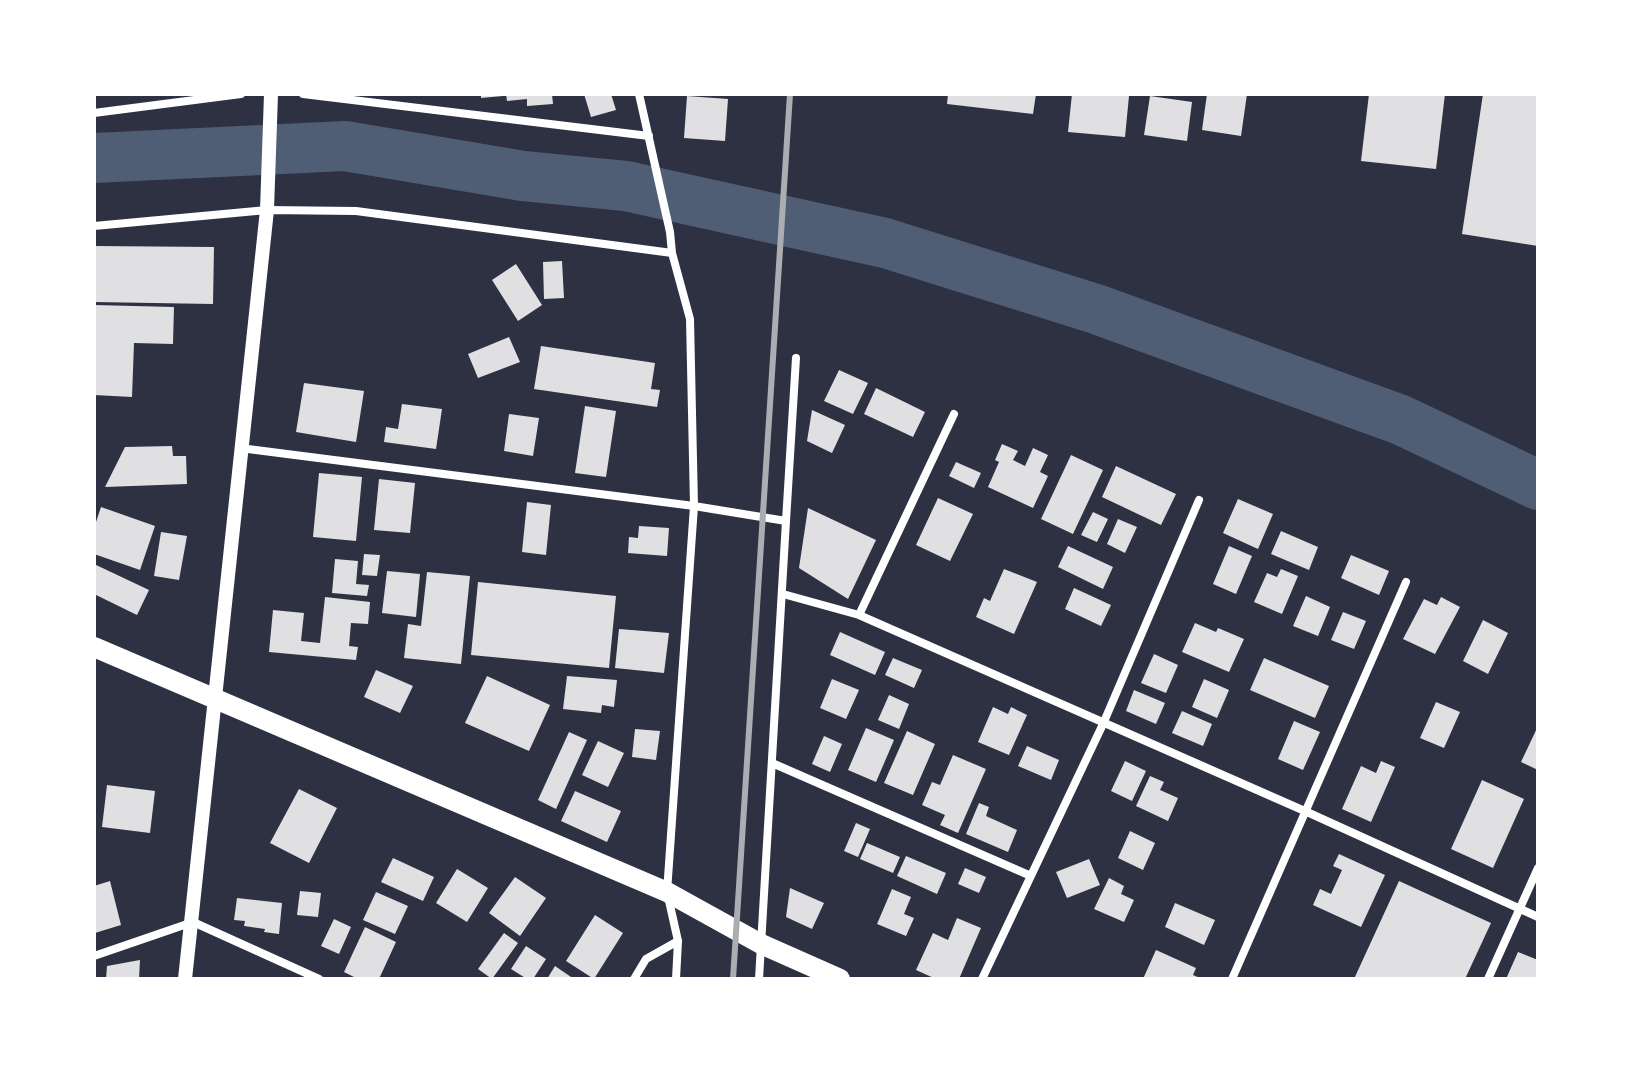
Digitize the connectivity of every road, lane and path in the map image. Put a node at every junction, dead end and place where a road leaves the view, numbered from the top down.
1 (241, 94) edge
2 (303, 94) edge
3 (639, 94) edge
4 (271, 101) edge
5 (94, 113) edge
6 (649, 136) junction
7 (267, 210) junction
8 (94, 226) edge
9 (672, 253) junction
10 (796, 358) dead end
11 (954, 414) dead end
12 (240, 448) junction
13 (1199, 500) dead end
14 (694, 506) junction
15 (786, 521) junction
16 (1406, 582) dead end
17 (783, 594) junction
18 (859, 615) junction
19 (94, 647) edge
20 (214, 697) junction
21 (1103, 724) junction
22 (772, 763) junction
23 (1307, 812) junction
24 (1538, 868) edge
25 (1031, 876) junction
26 (667, 892) junction
27 (1520, 909) junction
28 (1538, 917) edge
29 (193, 922) junction
30 (678, 941) junction
31 (761, 944) junction
32 (94, 956) edge
33 (185, 979) edge
34 (319, 979) edge
35 (634, 979) edge
36 (676, 979) edge
37 (759, 979) edge
38 (840, 979) edge
39 (982, 979) edge
40 (1232, 979) edge
41 (1488, 979) edge

1 - 5 street
2 - 6 street
3 - 6 street
4 - 7 street
6 - 9 street
7 - 8 street
7 - 9 street
7 - 12 street
9 - 14 street
10 - 15 street
11 - 18 street
12 - 14 street
12 - 20 street
13 - 21 street
14 - 15 street
14 - 26 street
15 - 17 street
16 - 23 street
17 - 18 street
17 - 22 street
18 - 21 street
19 - 20 main road
20 - 26 main road
20 - 29 street
21 - 23 street
21 - 25 street
22 - 25 street
22 - 31 street
23 - 27 street
23 - 40 street
24 - 27 street
25 - 39 street
26 - 30 street
26 - 31 main road
27 - 28 street
27 - 41 street
29 - 32 street
29 - 33 street
29 - 34 street
30 - 35 street
30 - 36 street
31 - 37 street
31 - 38 main road

